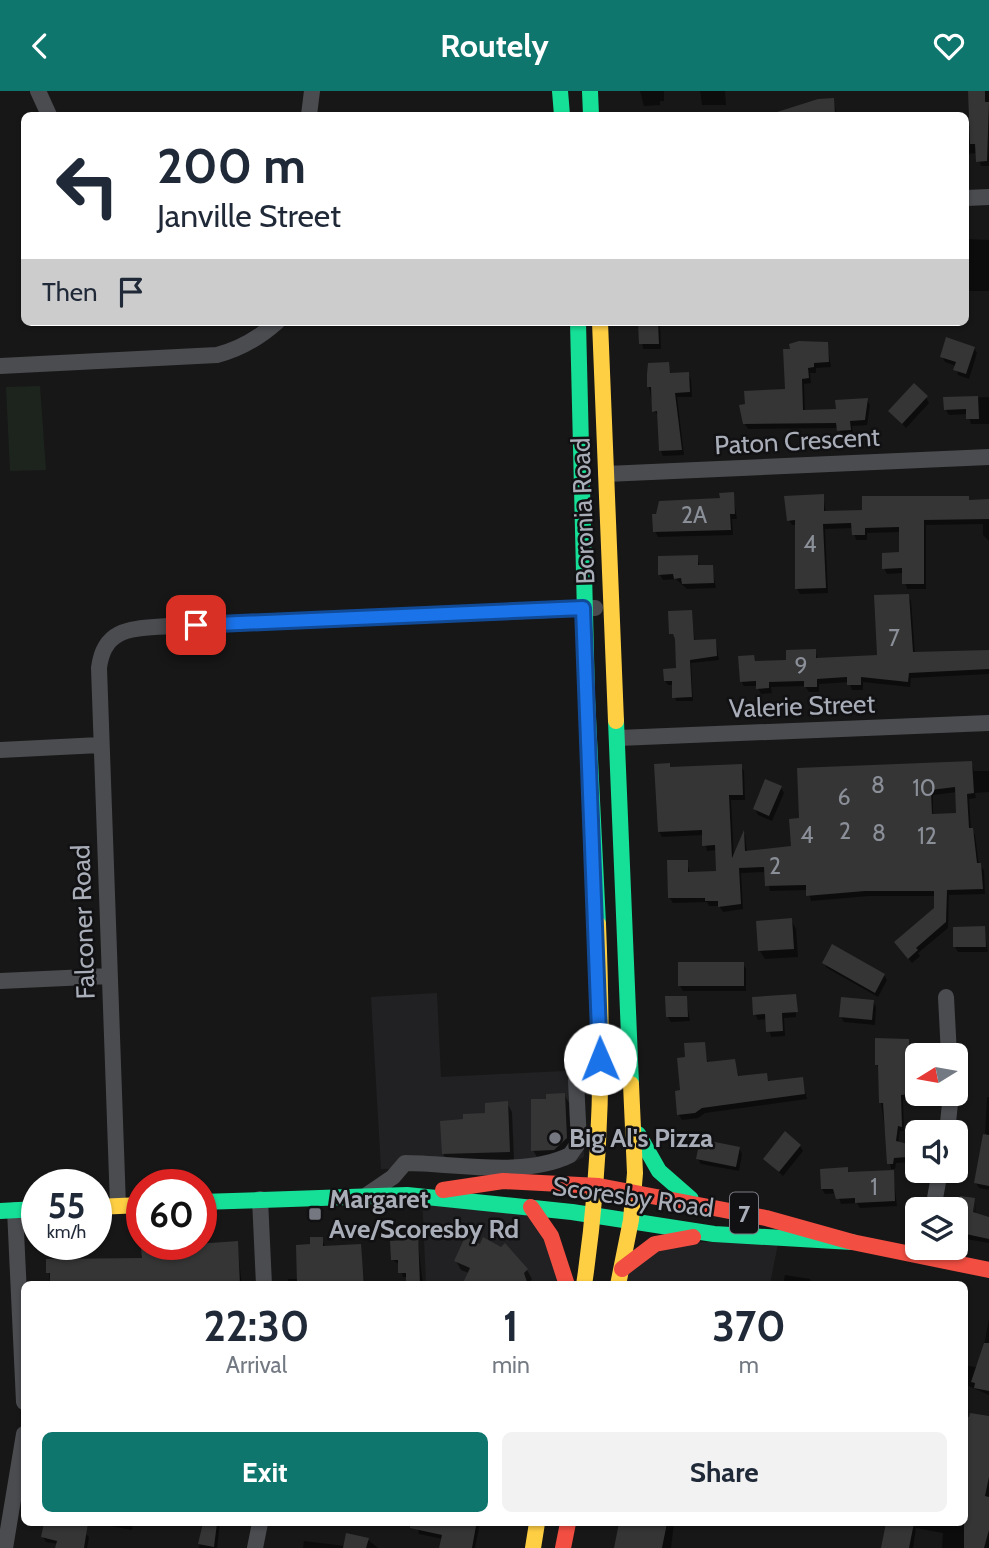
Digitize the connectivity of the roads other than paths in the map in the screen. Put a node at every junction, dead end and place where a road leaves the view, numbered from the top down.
1 (38, 91) edge
2 (312, 91) edge
3 (560, 91) edge
4 (590, 91) edge
5 (48, 112) edge
6 (309, 112) edge
7 (562, 112) edge
8 (591, 112) edge
9 (989, 197) edge
10 (969, 198) edge
11 (271, 326) edge
12 (578, 326) edge
13 (600, 326) edge
14 (0, 366) edge
15 (989, 457) edge
16 (606, 474) junction
17 (612, 607) junction
18 (583, 608) junction
19 (989, 723) edge
20 (618, 738) junction
21 (100, 745) junction
22 (0, 750) edge
23 (109, 976) junction
24 (0, 981) edge
25 (946, 997) dead end
26 (948, 1043) edge
27 (576, 1080) dead end
28 (634, 1123) junction
29 (599, 1186) junction
30 (634, 1191) junction
31 (368, 1194) junction
32 (407, 1195) junction
33 (260, 1199) junction
34 (217, 1201) edge
35 (700, 1204) junction
36 (112, 1206) edge
37 (118, 1206) junction
38 (126, 1206) edge
39 (531, 1207) junction
40 (8, 1211) edge
41 (595, 1215) junction
42 (631, 1220) junction
43 (714, 1234) junction
44 (852, 1242) junction
45 (905, 1249) edge
46 (953, 1260) edge
47 (989, 1270) edge
48 (620, 1277) edge
49 (264, 1281) edge
50 (566, 1281) edge
51 (585, 1281) edge
52 (21, 1366) edge
53 (21, 1451) edge
54 (260, 1526) edge
55 (537, 1526) edge
56 (567, 1526) edge
57 (5, 1548) edge
58 (255, 1548) edge
59 (533, 1548) edge
60 (563, 1548) edge

1 - 5 street
2 - 6 street
3 - 7 main road
4 - 8 main road
9 - 10 street
11 - 14 street
12 - 18 main road, Boronia Road
13 - 16 main road, Boronia Road
15 - 16 street, Paton Crescent
16 - 17 main road, Boronia Road
17 - 18 street
17 - 20 main road, Boronia Road
18 - 21 street, Falconer Road
18 - 29 main road, Boronia Road
19 - 20 street, Valerie Street
20 - 28 main road, Boronia Road
21 - 22 street
21 - 23 street, Falconer Road
23 - 24 street
23 - 37 street, Falconer Road
25 - 26 street
27 - 31 street
28 - 30 main road, Boronia Road
28 - 35 main road
29 - 30 main road, Scoresby Road / 7
29 - 32 main road, Scoresby Road / 7
29 - 41 main road, Boronia Road
30 - 35 main road, Scoresby Road / 7
30 - 42 main road, Boronia Road
31 - 32 main road, Scoresby Road / 7
31 - 33 main road, Scoresby Road / 7
32 - 39 main road, Scoresby Road / 7
33 - 34 main road, Scoresby Road / 7
33 - 49 street
35 - 44 main road, Scoresby Road / 7
36 - 37 main road
37 - 38 main road
39 - 41 main road, Scoresby Road / 7
39 - 50 main road
40 - 52 street
41 - 42 main road, Scoresby Road / 7
41 - 51 main road, Boronia Road
42 - 43 main road, Scoresby Road / 7
42 - 48 main road, Boronia Road
43 - 44 main road, Scoresby Road / 7
43 - 48 main road
44 - 45 main road, Scoresby Road / 7
46 - 47 main road, Scoresby Road / 7
53 - 57 street
54 - 58 street
55 - 59 main road
56 - 60 main road

